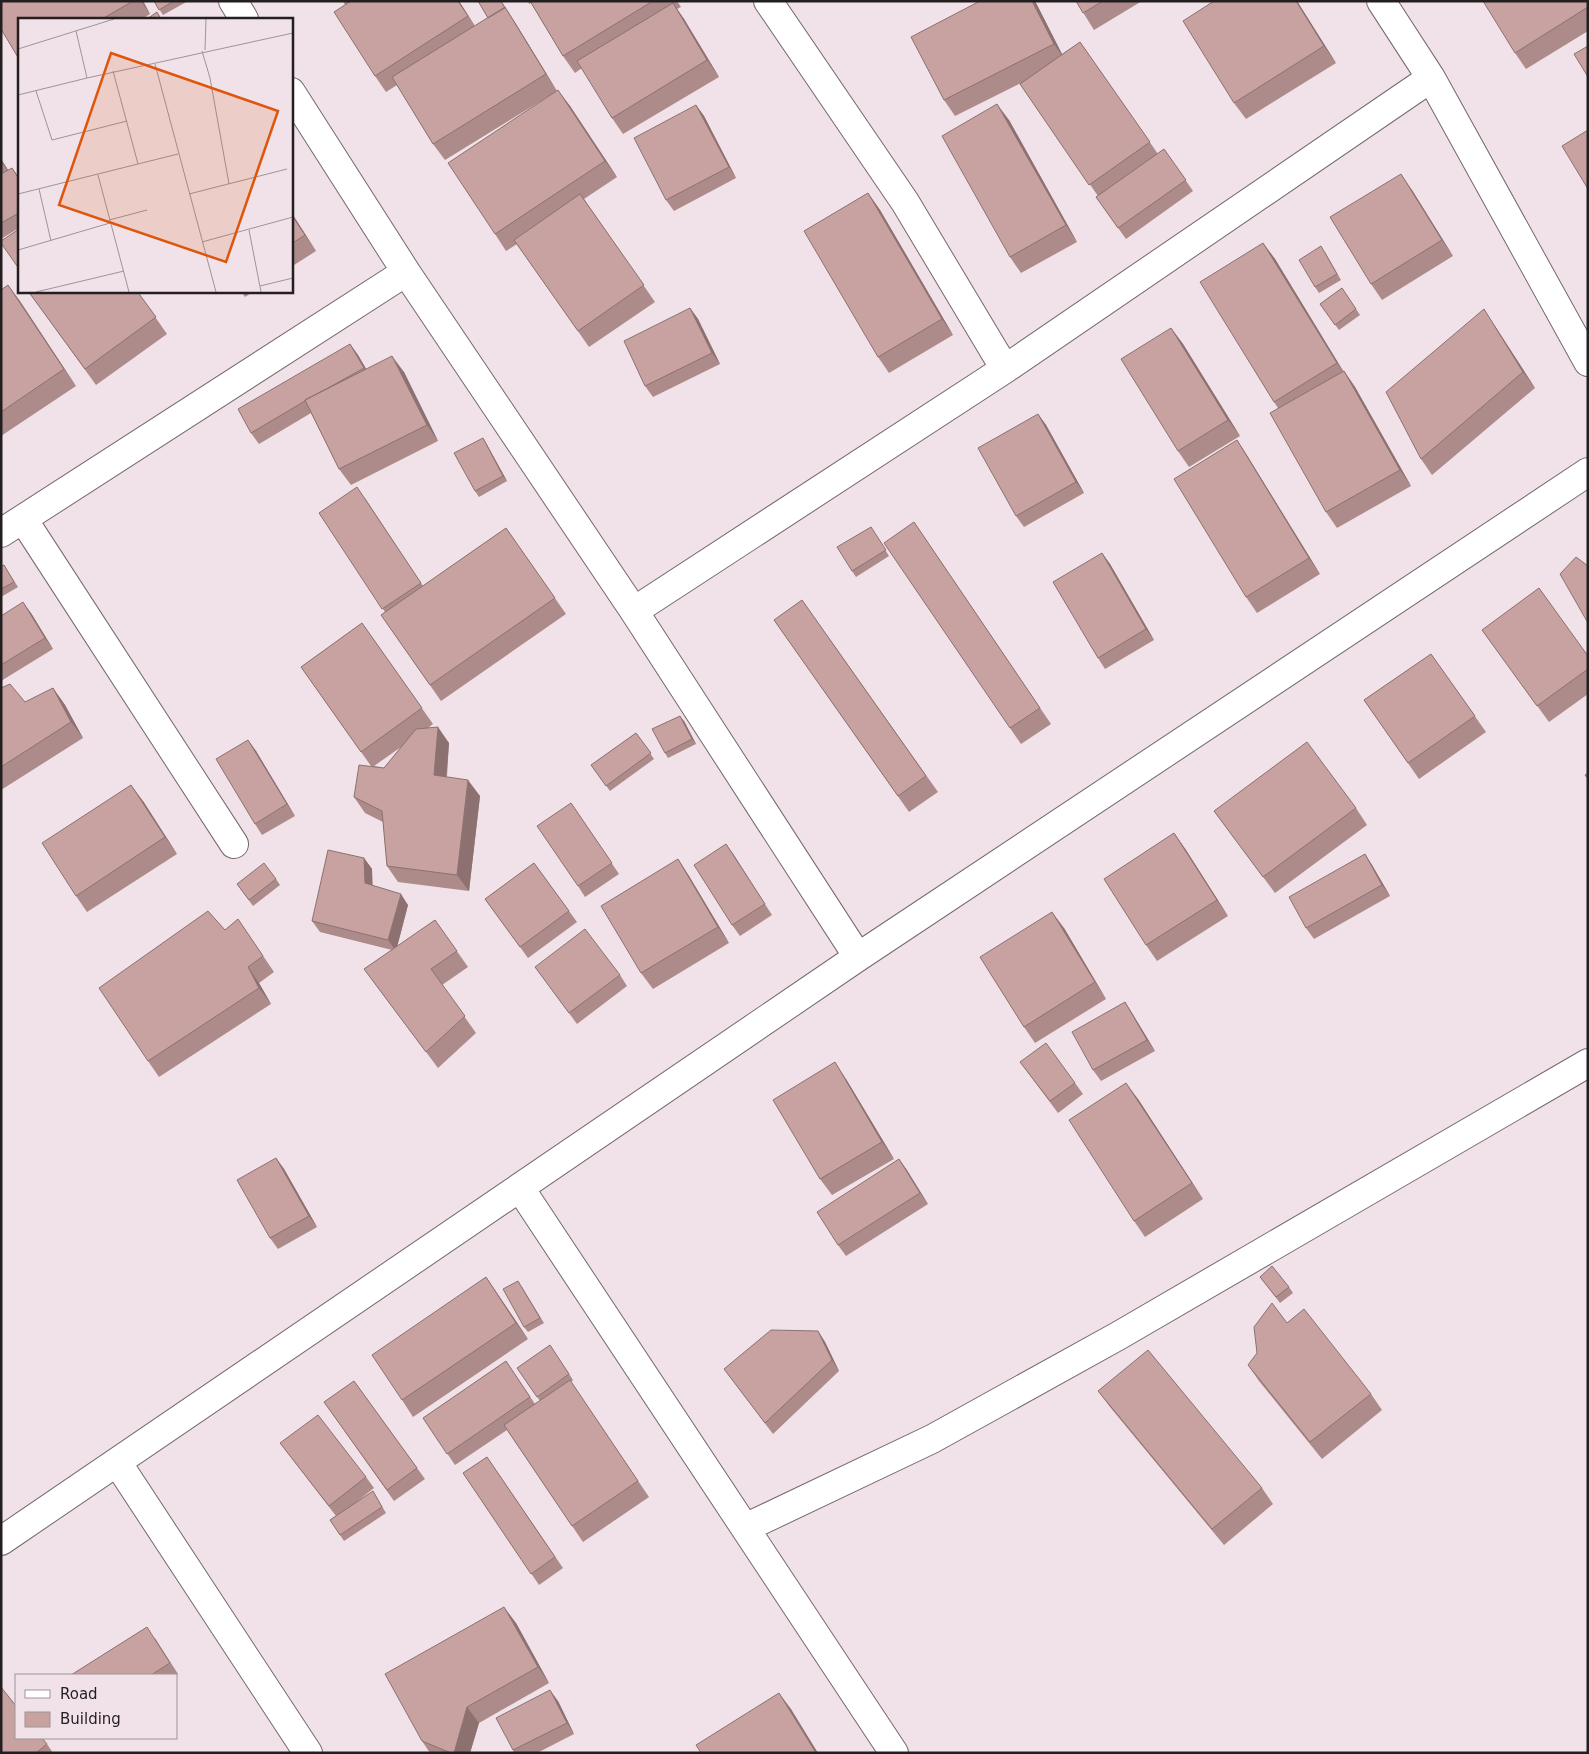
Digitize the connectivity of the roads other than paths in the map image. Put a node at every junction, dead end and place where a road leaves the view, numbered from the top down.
1 (233, 1) edge
2 (768, 1) edge
3 (1381, 1) edge
4 (243, 18) edge
5 (1431, 78) junction
6 (292, 94) edge
7 (406, 272) junction
8 (1588, 362) edge
9 (1005, 369) junction
10 (1588, 472) edge
11 (12, 526) edge
12 (634, 610) junction
13 (234, 844) dead end
14 (858, 956) junction
15 (1588, 1063) edge
16 (520, 1188) junction
17 (117, 1462) junction
18 (745, 1528) junction
19 (1, 1541) edge
20 (308, 1753) edge
21 (894, 1753) edge

1 - 4 street
2 - 9 street
3 - 5 street
5 - 8 street
5 - 9 street
6 - 7 street
7 - 11 street
7 - 12 street
9 - 12 street
10 - 14 street
11 - 13 street
12 - 14 street
14 - 16 street
15 - 18 street
16 - 17 street
16 - 18 street
17 - 19 street
17 - 20 street
18 - 21 street

